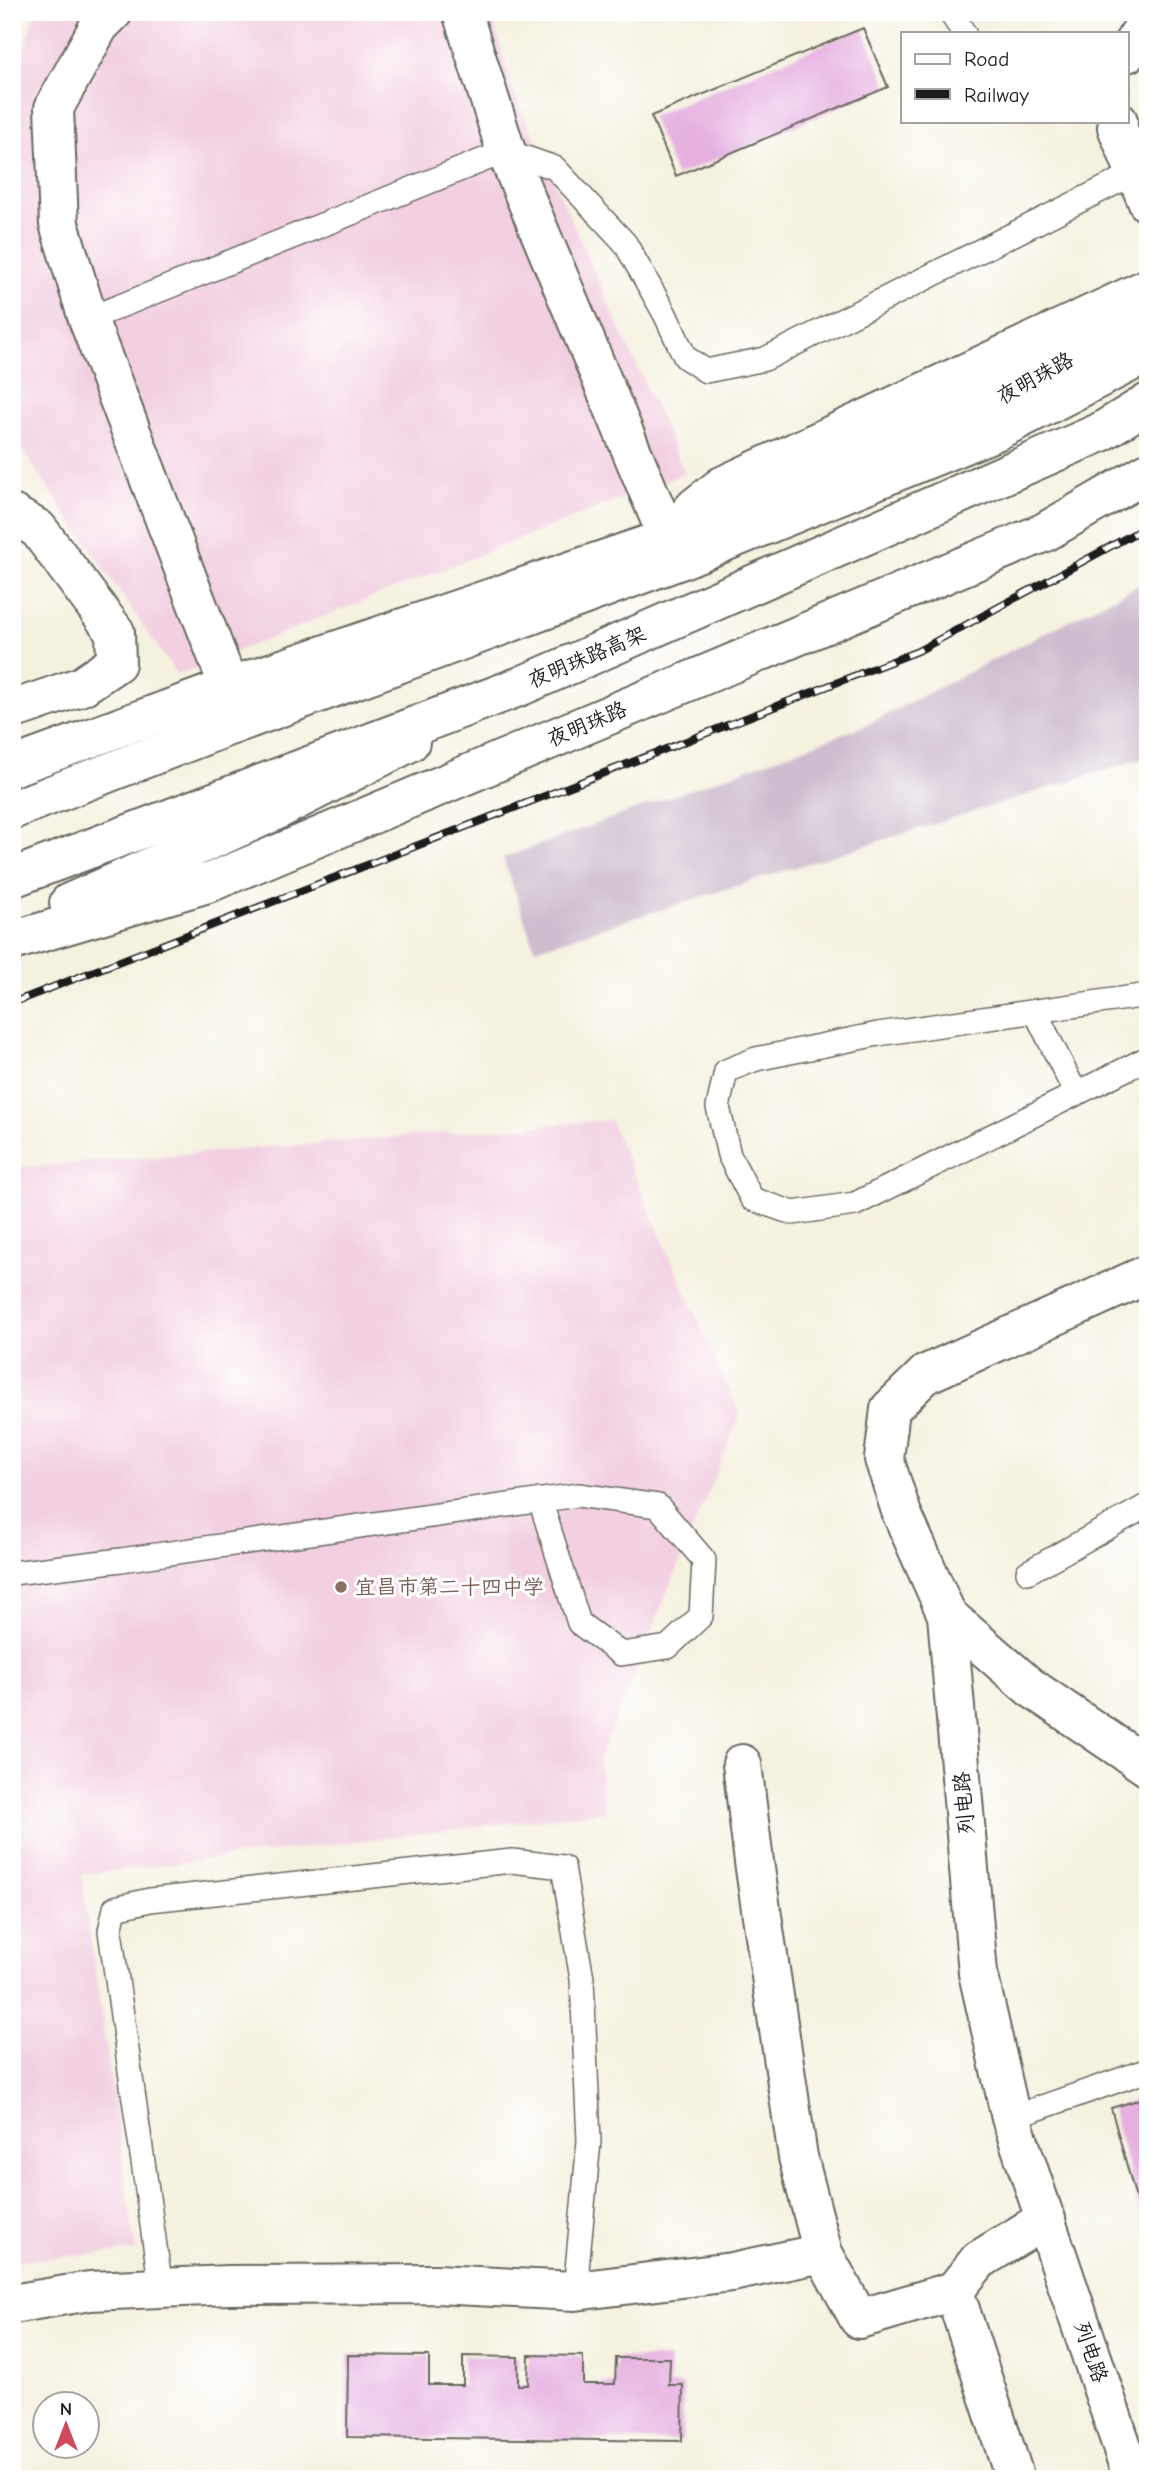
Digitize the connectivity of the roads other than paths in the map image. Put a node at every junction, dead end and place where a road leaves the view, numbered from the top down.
1 (113, 12) edge
2 (462, 12) edge
3 (950, 12) edge
4 (1148, 20) edge
5 (963, 32) edge
6 (1128, 51) edge
7 (1118, 122) edge
8 (506, 151) junction
9 (1141, 188) edge
10 (1148, 288) edge
11 (1148, 315) edge
12 (88, 319) junction
13 (1148, 354) edge
14 (1148, 402) edge
15 (1148, 472) edge
16 (12, 514) edge
17 (668, 538) junction
18 (521, 685) junction
19 (229, 687) junction
20 (12, 710) edge
21 (12, 767) edge
22 (12, 810) edge
23 (12, 878) edge
24 (12, 928) edge
25 (12, 941) edge
26 (1148, 995) edge
27 (1035, 1011) junction
28 (1148, 1058) edge
29 (1076, 1094) junction
30 (1148, 1274) edge
31 (540, 1500) junction
32 (1148, 1504) edge
33 (1028, 1572) dead end
34 (12, 1573) edge
35 (947, 1615) junction
36 (742, 1764) dead end
37 (1148, 1767) edge
38 (1148, 2070) edge
39 (1011, 2118) junction
40 (1046, 2219) junction
41 (822, 2253) junction
42 (161, 2288) junction
43 (575, 2291) junction
44 (954, 2291) junction
45 (12, 2304) edge
46 (1015, 2479) edge
47 (1133, 2479) edge

1 - 12 main road
2 - 8 main road
3 - 5 lane
4 - 6 main road
7 - 9 main road
8 - 9 lane
8 - 12 lane
8 - 17 main road
10 - 17 main road
11 - 17 main road, 夜明珠路
12 - 19 main road
13 - 22 main road
14 - 18 main road, 夜明珠路高架
15 - 25 main road, 夜明珠路
16 - 20 main road
17 - 19 main road, 夜明珠路
18 - 23 main road, 夜明珠路高架
18 - 24 main road
19 - 21 main road, 夜明珠路
26 - 27 lane
27 - 29 lane
27 - 29 lane
28 - 29 lane
30 - 35 main road, 列电路
31 - 31 lane
31 - 34 lane
32 - 33 lane
35 - 37 main road
35 - 39 main road, 列电路
36 - 41 main road
38 - 39 lane
39 - 40 main road, 列电路
40 - 44 main road
40 - 47 main road, 列电路
41 - 43 main road
41 - 44 main road
42 - 43 main road
42 - 43 lane
42 - 45 main road
44 - 46 main road

